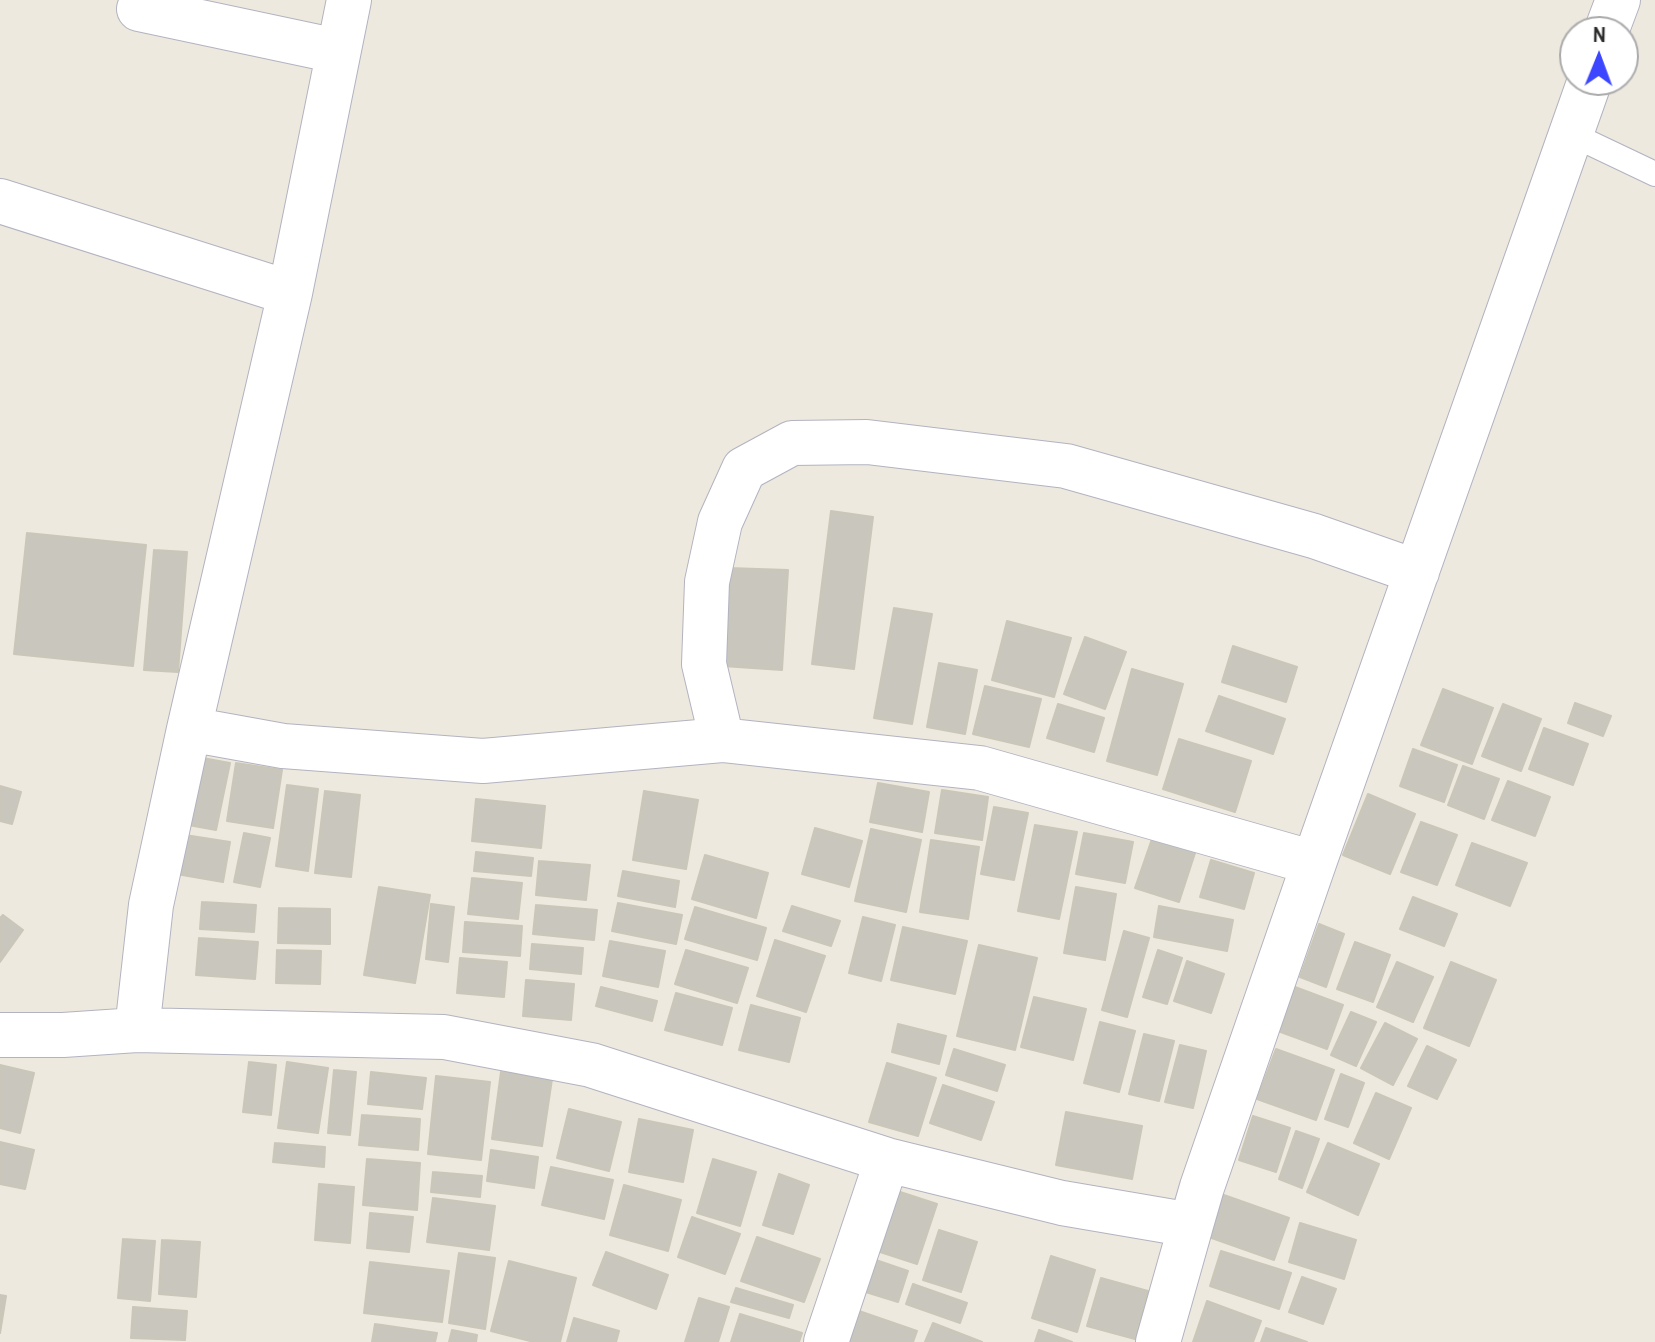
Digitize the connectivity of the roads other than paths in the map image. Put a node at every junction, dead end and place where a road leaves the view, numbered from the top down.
1 (349, 0) edge
2 (139, 9) dead end
3 (337, 51) junction
4 (1584, 96) edge
5 (1571, 134) junction
6 (1655, 174) edge
7 (0, 201) edge
8 (290, 293) junction
9 (1417, 572) junction
10 (189, 729) junction
11 (722, 740) junction
12 (1314, 863) junction
13 (122, 1031) junction
14 (0, 1035) edge
15 (887, 1160) junction
16 (1191, 1225) junction
17 (826, 1342) edge
18 (1158, 1342) edge

1 - 3 street
2 - 3 street
3 - 8 street
4 - 5 street
5 - 6 lane
5 - 9 street
7 - 8 street
8 - 10 street
9 - 11 street
9 - 12 street
10 - 11 street
10 - 13 street
11 - 12 street
12 - 16 street
13 - 14 street
13 - 15 street
15 - 16 street
15 - 17 street
16 - 18 street

